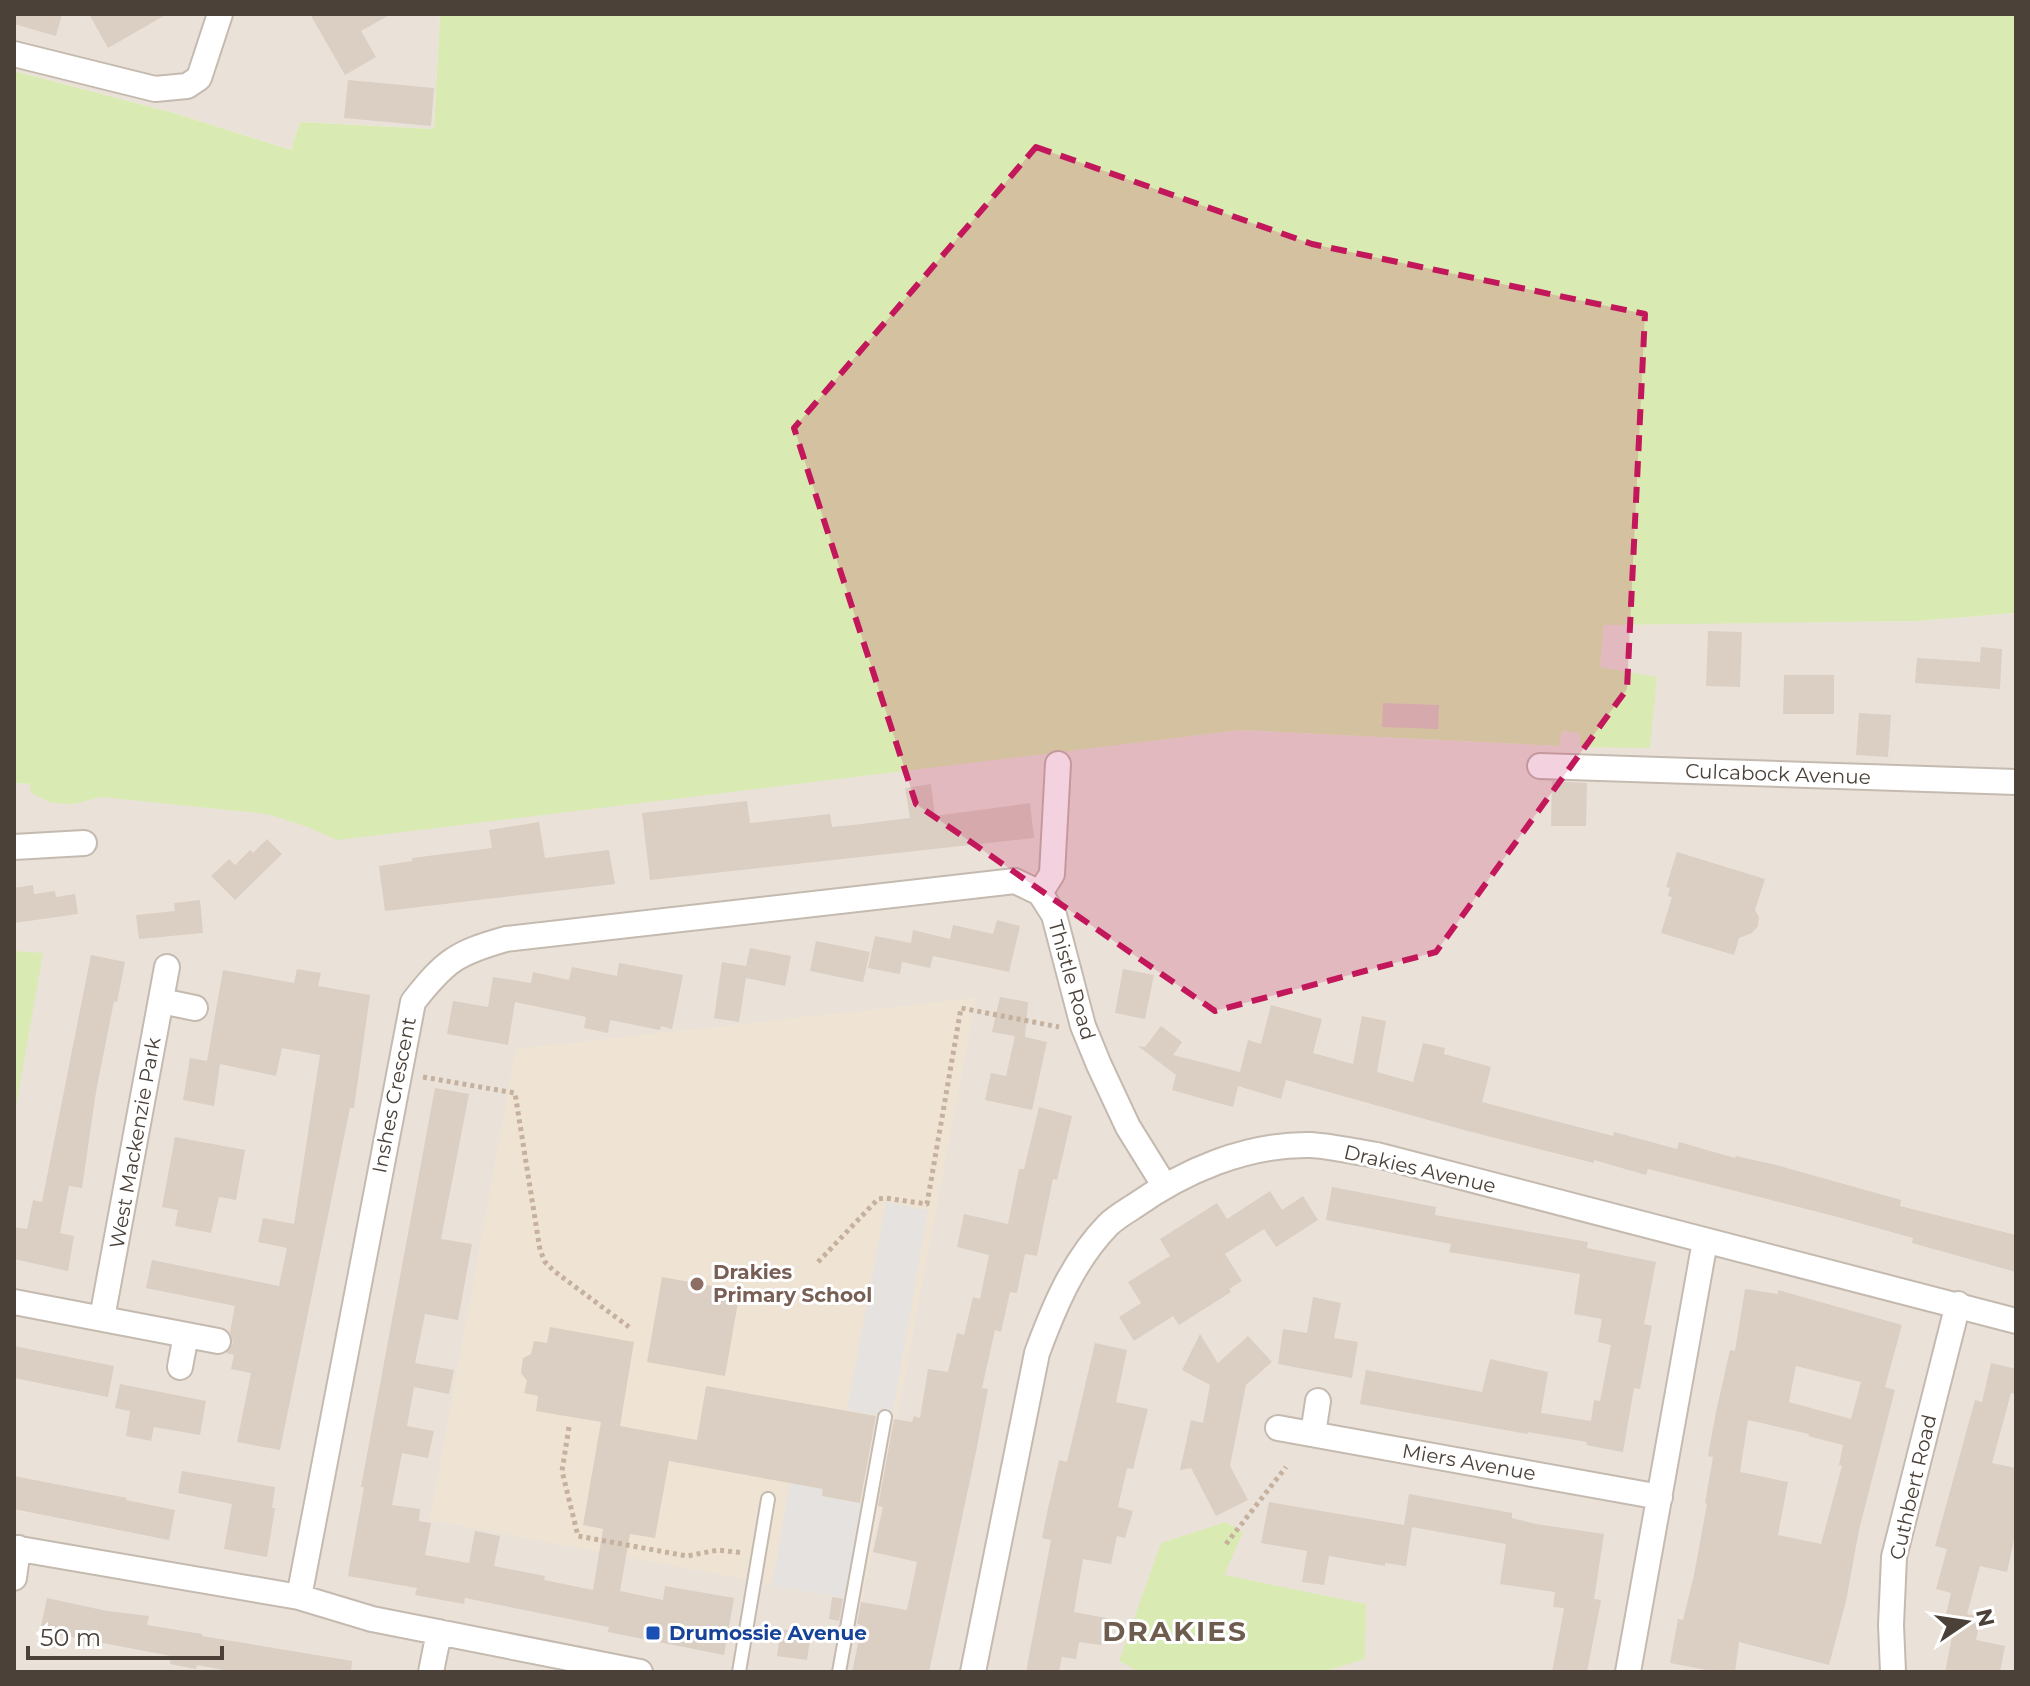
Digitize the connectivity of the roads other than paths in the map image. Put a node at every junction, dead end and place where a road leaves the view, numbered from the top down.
1 (220, 14) edge
2 (14, 54) edge
3 (1058, 764) dead end
4 (1540, 766) dead end
5 (2016, 782) edge
6 (84, 843) dead end
7 (14, 847) edge
8 (1040, 893) junction
9 (167, 967) dead end
10 (161, 1001) junction
11 (195, 1008) dead end
12 (1164, 1185) junction
13 (1705, 1241) junction
14 (14, 1302) edge
15 (1958, 1304) junction
16 (102, 1318) junction
17 (2016, 1321) edge
18 (186, 1335) junction
19 (218, 1341) dead end
20 (180, 1367) dead end
21 (1318, 1401) dead end
22 (885, 1417) dead end
23 (1278, 1428) dead end
24 (1313, 1434) junction
25 (1660, 1497) junction
26 (768, 1499) dead end
27 (16, 1548) edge
28 (14, 1578) edge
29 (299, 1597) junction
30 (439, 1632) junction
31 (431, 1672) edge
32 (640, 1672) edge
33 (739, 1672) edge
34 (839, 1672) edge
35 (973, 1672) edge
36 (1628, 1672) edge
37 (1893, 1672) edge

1 - 2 street
3 - 8 street
4 - 5 street, Culcabock Avenue
6 - 7 street
8 - 12 street, Thistle Road
8 - 29 street, Inshes Crescent
9 - 10 street, West Mackenzie Park
10 - 11 street
10 - 16 street, West Mackenzie Park
12 - 13 street, Drakies Avenue
12 - 35 street, Drakies Avenue
13 - 15 street, Drakies Avenue
13 - 25 street
14 - 16 street
15 - 17 street, Drakies Avenue
15 - 37 street, Cuthbert Road
16 - 18 street
18 - 19 street
18 - 20 street
21 - 24 street
22 - 34 lane
23 - 24 street, Miers Avenue
24 - 25 street, Miers Avenue
25 - 36 street
26 - 33 lane
27 - 28 street
27 - 29 street
29 - 30 street
30 - 31 street
30 - 32 street

